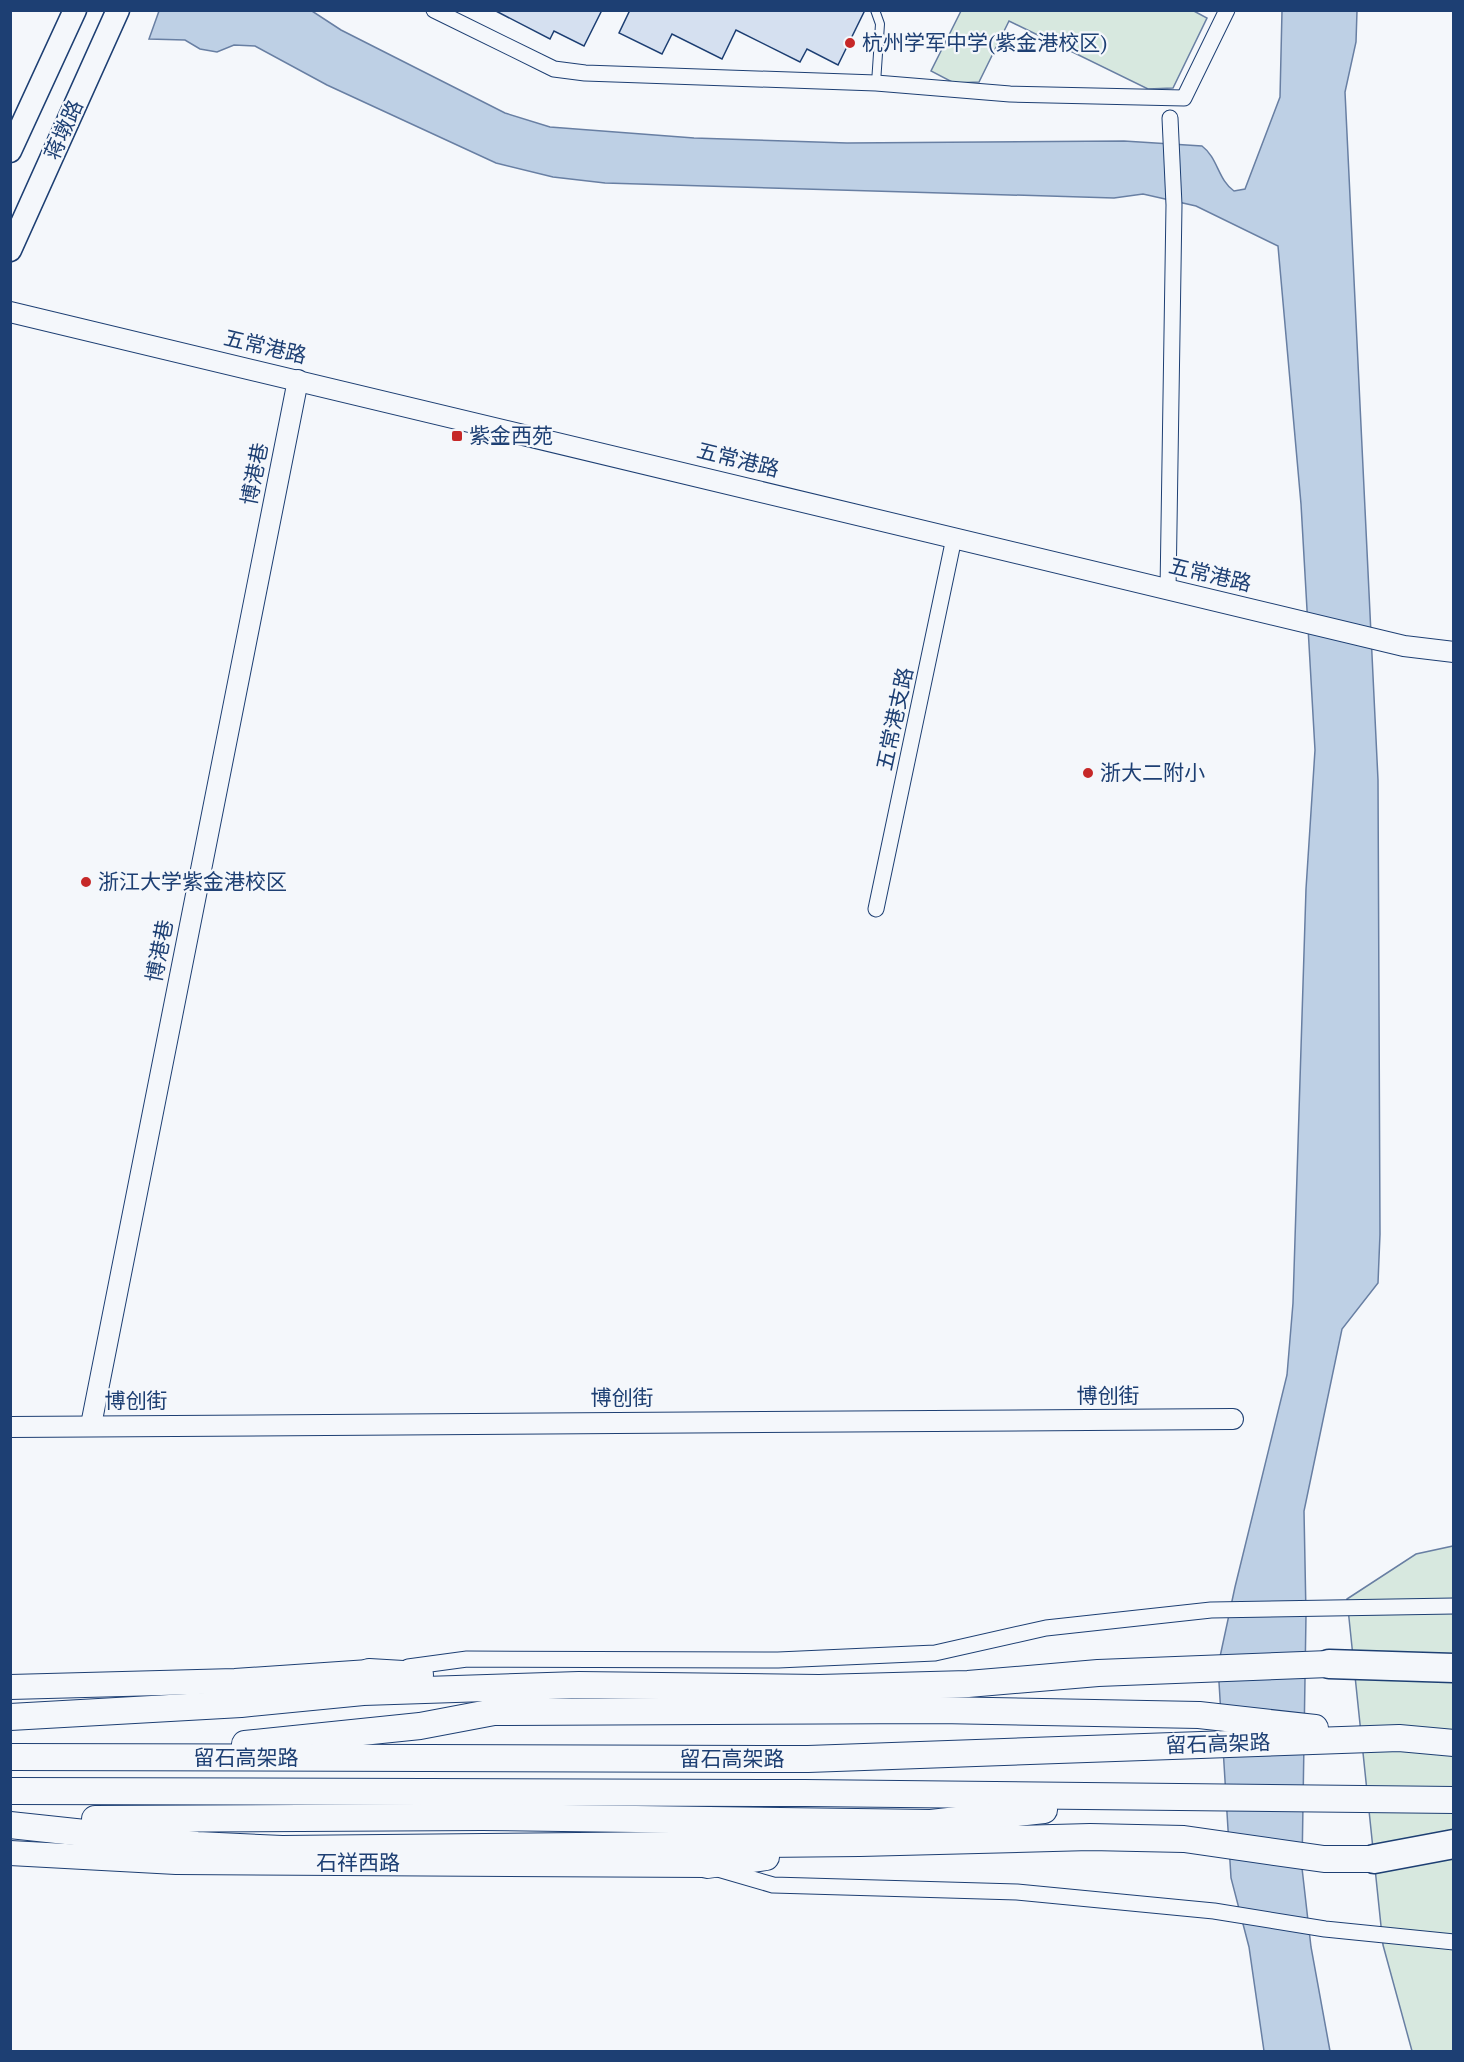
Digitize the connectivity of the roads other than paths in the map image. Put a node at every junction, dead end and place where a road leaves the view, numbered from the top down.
1 (75, 10) edge
2 (118, 10) edge
3 (434, 10) edge
4 (875, 10) edge
5 (1227, 10) edge
6 (876, 83) junction
7 (1170, 118) dead end
8 (10, 151) edge
9 (10, 250) edge
10 (10, 312) edge
11 (298, 380) junction
12 (954, 538) junction
13 (1168, 590) junction
14 (1454, 652) edge
15 (876, 909) dead end
16 (1233, 1419) dead end
17 (91, 1425) junction
18 (10, 1427) edge
19 (1454, 1606) edge
20 (1329, 1664) joint
21 (1454, 1668) edge
22 (369, 1672) junction
23 (579, 1685) junction
24 (10, 1687) edge
25 (10, 1717) edge
26 (1399, 1738) junction
27 (1454, 1743) edge
28 (10, 1748) edge
29 (10, 1757) edge
30 (10, 1791) edge
31 (1286, 1798) junction
32 (1454, 1800) edge
33 (10, 1824) edge
34 (860, 1843) junction
35 (1454, 1844) edge
36 (10, 1853) edge
37 (1374, 1859) joint
38 (707, 1865) junction
39 (1454, 1942) edge

1 - 8 main road, 蒋墩路
2 - 9 main road, 蒋墩路
3 - 6 street
4 - 6 lane
5 - 6 street
7 - 13 street
10 - 11 street, 五常港路
11 - 12 street, 五常港路
11 - 17 street, 博港巷
12 - 13 street, 五常港路
12 - 15 street, 五常港支路
13 - 14 street, 五常港路
16 - 17 street, 博创街
17 - 18 street, 博创街
19 - 22 street
20 - 21 highway
20 - 23 highway
22 - 23 highway
22 - 24 main road
23 - 25 highway
26 - 27 highway, 留石高架路
26 - 28 highway
26 - 29 highway, 留石高架路
30 - 31 highway, 留石高架路
31 - 32 highway, 留石高架路
31 - 33 highway
33 - 34 highway
34 - 37 highway
34 - 38 highway
35 - 37 highway
36 - 38 main road, 石祥西路
38 - 39 street

